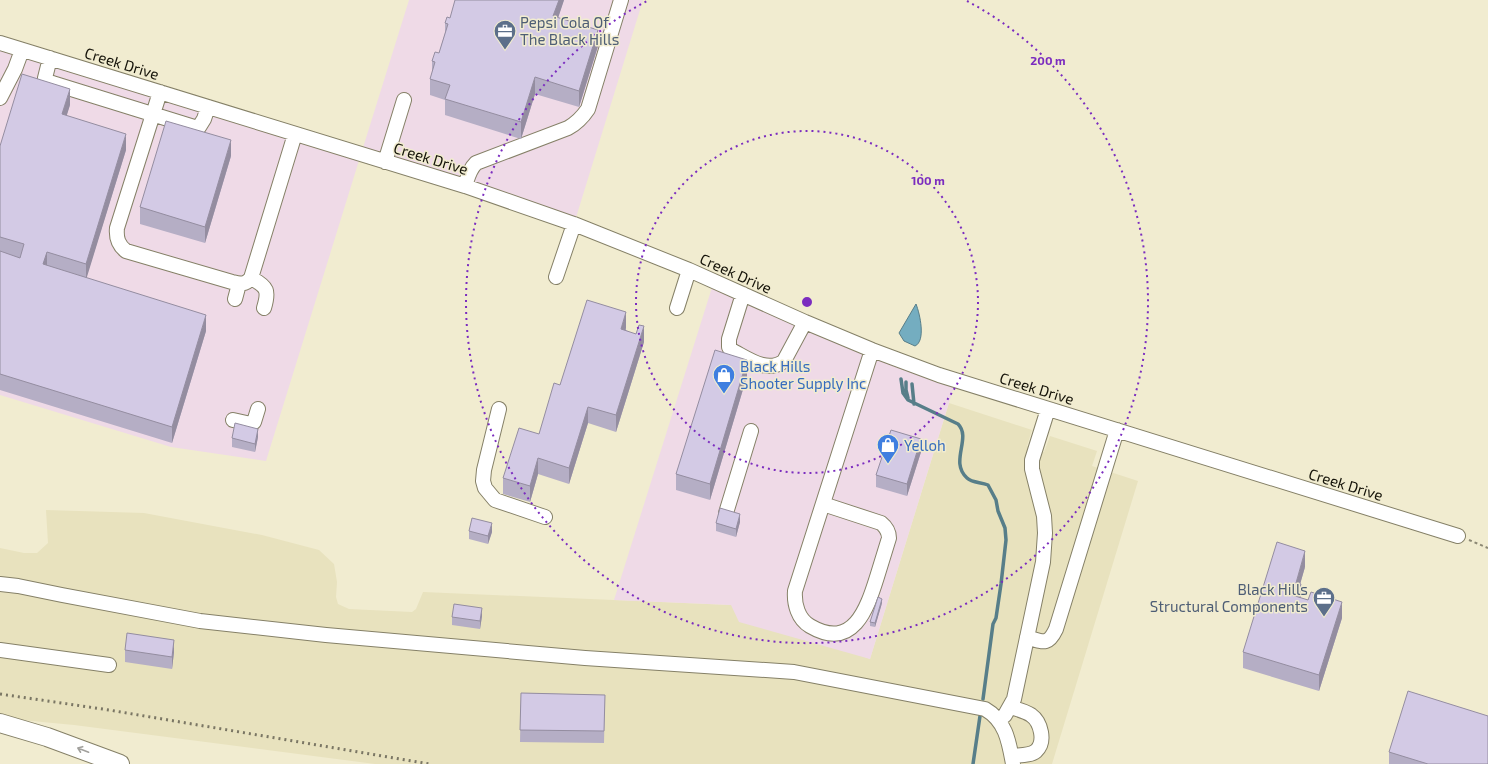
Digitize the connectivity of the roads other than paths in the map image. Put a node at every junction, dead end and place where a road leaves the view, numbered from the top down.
1 (621, 0) edge
2 (0, 43) edge
3 (22, 50) junction
4 (50, 58) junction
5 (160, 92) junction
6 (0, 98) edge
7 (404, 100) dead end
8 (208, 107) junction
9 (153, 114) junction
10 (295, 134) junction
11 (385, 162) junction
12 (465, 186) junction
13 (574, 224) junction
14 (689, 270) junction
15 (556, 277) dead end
16 (245, 281) junction
17 (743, 294) junction
18 (235, 299) dead end
19 (264, 308) dead end
20 (677, 308) dead end
21 (805, 322) junction
22 (872, 350) junction
23 (258, 409) dead end
24 (499, 409) dead end
25 (1048, 409) junction
26 (233, 420) dead end
27 (1117, 430) junction
28 (751, 431) dead end
29 (823, 504) junction
30 (726, 512) edge
31 (545, 517) dead end
32 (1458, 536) road end
33 (0, 584) edge
34 (1027, 637) junction
35 (0, 650) edge
36 (109, 665) dead end
37 (1010, 707) junction
38 (999, 720) junction
39 (0, 723) edge
40 (1013, 760) edge
41 (120, 764) edge

1 - 12 street
2 - 3 street, Creek Drive
3 - 4 street, Creek Drive
3 - 6 street
4 - 5 street, Creek Drive
4 - 9 street
5 - 8 street, Creek Drive
5 - 9 street
7 - 11 street
8 - 9 street
8 - 10 street, Creek Drive
9 - 16 street
10 - 11 street, Creek Drive
10 - 16 street
11 - 12 street, Creek Drive
12 - 13 street, Creek Drive
13 - 14 street, Creek Drive
13 - 15 street
14 - 17 street, Creek Drive
14 - 20 street
16 - 18 street
16 - 19 street
17 - 21 street, Creek Drive
17 - 21 street
21 - 22 street, Creek Drive
22 - 25 street, Creek Drive
22 - 29 street
23 - 26 street
24 - 31 street
25 - 27 street, Creek Drive
25 - 34 street
27 - 32 street, Creek Drive
27 - 34 street
28 - 30 street
29 - 29 street
33 - 38 street
34 - 37 street
35 - 36 street
37 - 38 street
37 - 40 street
38 - 40 street
41 -> 39 main road

